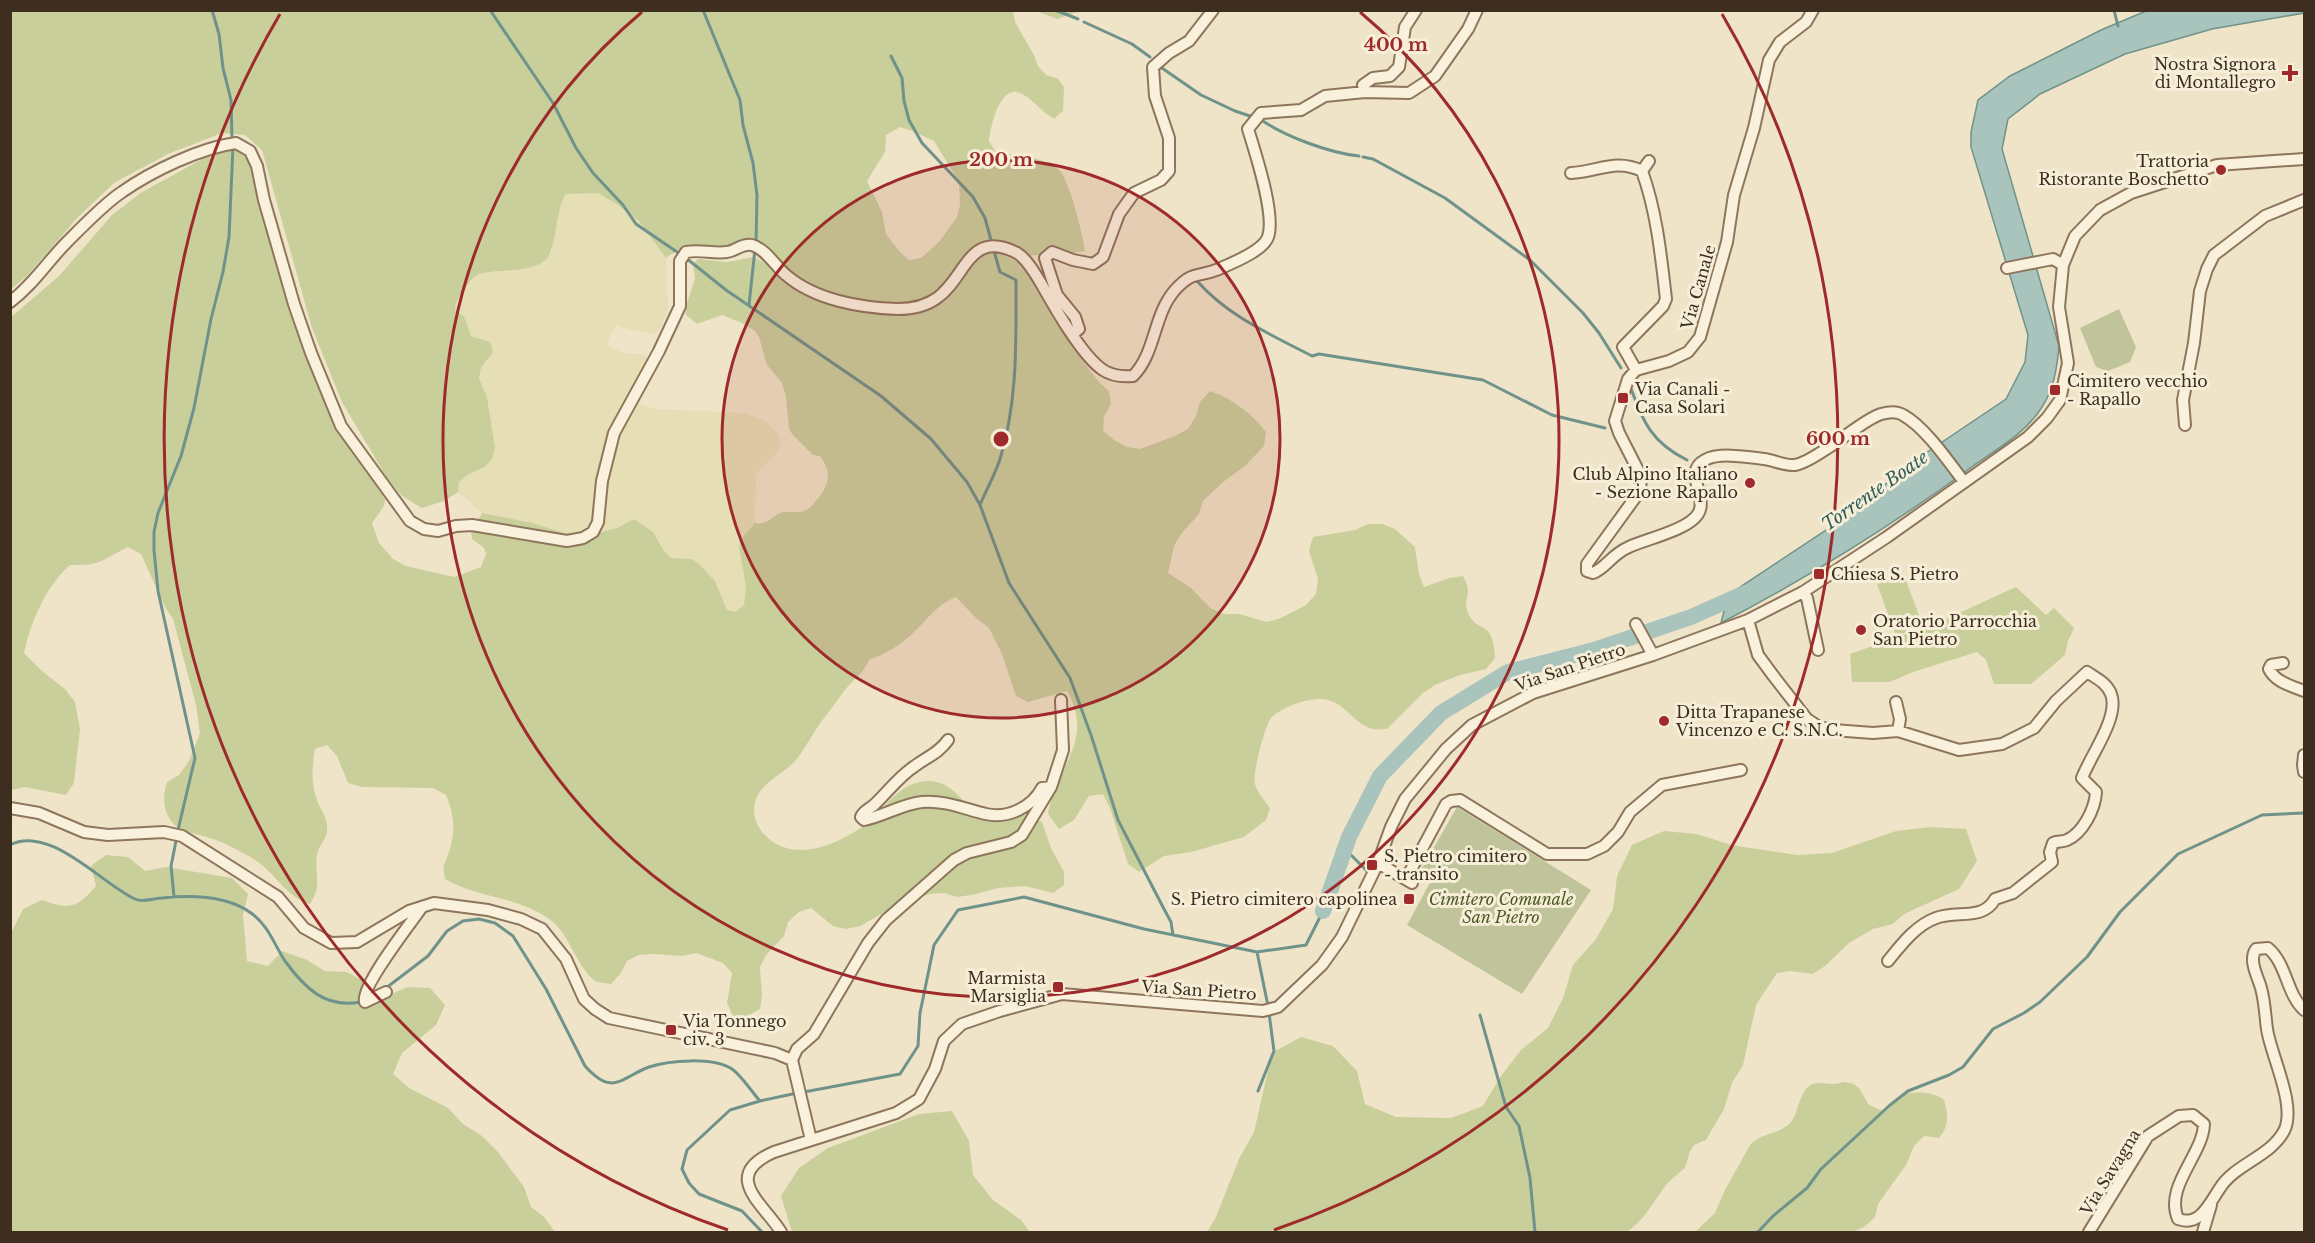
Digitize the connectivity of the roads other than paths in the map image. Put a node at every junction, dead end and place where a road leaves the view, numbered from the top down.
1 (1213, 10) edge
2 (1416, 10) edge
3 (1478, 10) edge
4 (1814, 10) edge
5 (1365, 92) junction
6 (2304, 159) edge
7 (1649, 161) dead end
8 (1642, 171) junction
9 (1571, 173) dead end
10 (2304, 200) edge
11 (2063, 265) junction
12 (2007, 268) dead end
13 (10, 302) edge
14 (1073, 334) junction
15 (1636, 370) junction
16 (2185, 425) dead end
17 (1963, 480) junction
18 (1803, 592) junction
19 (1748, 620) junction
20 (1638, 627) dead end
21 (1818, 650) dead end
22 (1653, 655) junction
23 (2283, 663) dead end
24 (2304, 691) edge
25 (1061, 700) dead end
26 (1896, 702) dead end
27 (1898, 731) junction
28 (948, 740) dead end
29 (2304, 755) edge
30 (1741, 770) dead end
31 (2304, 772) edge
32 (1051, 787) junction
33 (10, 808) edge
34 (1378, 863) junction
35 (423, 907) junction
36 (1888, 961) dead end
37 (386, 992) dead end
38 (2304, 1010) edge
39 (792, 1060) junction
40 (811, 1140) junction
41 (2214, 1196) junction
42 (781, 1233) edge
43 (2089, 1233) edge
44 (2203, 1233) edge

1 - 14 street
2 - 5 street
3 - 5 street
4 - 15 street, Via Canale
5 - 14 street
6 - 11 street, Via San Pietro
7 - 8 street
8 - 9 street
8 - 15 street
10 - 16 street
11 - 12 street
11 - 17 street, Via San Pietro
13 - 14 street
15 - 17 street
17 - 18 street, Via San Pietro
18 - 19 street, Via San Pietro
18 - 21 street
19 - 22 street, Via San Pietro
19 - 27 street
20 - 22 street
22 - 34 street, Via San Pietro
23 - 24 street
25 - 32 street
26 - 27 street
27 - 36 street
28 - 32 street
29 - 31 street
30 - 34 street
32 - 39 street
33 - 35 street
34 - 40 street, Via San Pietro
35 - 37 street
35 - 39 street
38 - 41 street, Via Savagna
39 - 40 street
40 - 42 street, Via San Pietro
41 - 43 street, Via Savagna
41 - 44 street

